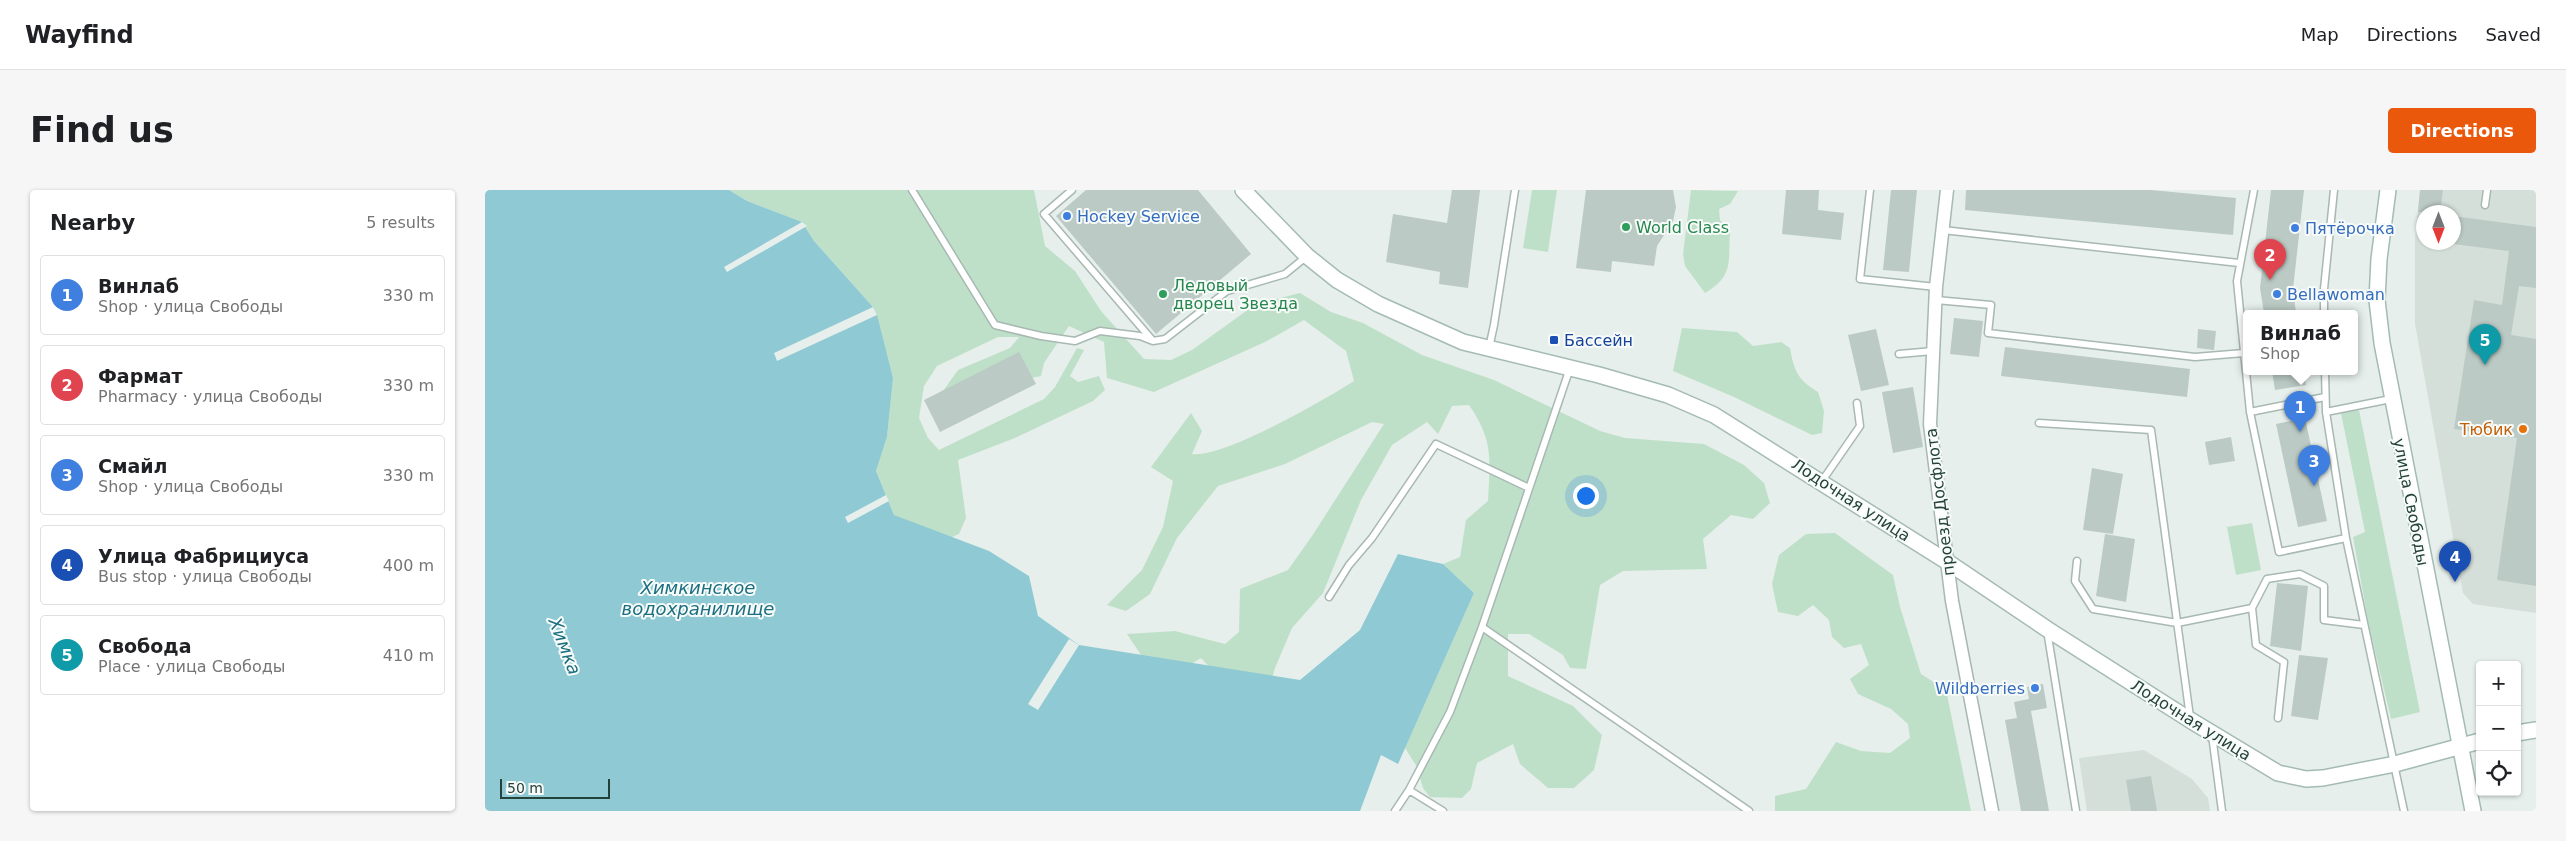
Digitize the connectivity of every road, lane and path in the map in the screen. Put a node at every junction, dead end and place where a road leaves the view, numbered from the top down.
1 (913, 190) edge
2 (1072, 190) edge
3 (1243, 190) edge
4 (1515, 190) edge
5 (1869, 190) edge
6 (1947, 190) edge
7 (2254, 190) edge
8 (2334, 190) edge
9 (2388, 190) edge
10 (2487, 190) edge
11 (2485, 205) dead end
12 (1943, 230) junction
13 (1307, 256) junction
14 (2239, 263) junction
15 (1936, 287) junction
16 (1936, 300) junction
17 (2324, 310) edge
18 (1153, 341) junction
19 (2243, 343) edge
20 (1488, 349) junction
21 (1933, 351) junction
22 (2243, 353) edge
23 (1899, 354) dead end
24 (1570, 368) junction
25 (2246, 375) edge
26 (2325, 375) edge
27 (2325, 397) junction
28 (2391, 399) junction
29 (1857, 403) dead end
30 (2249, 412) junction
31 (2326, 412) junction
32 (2039, 423) dead end
33 (1822, 481) junction
34 (1529, 488) junction
35 (2346, 538) junction
36 (1946, 561) junction
37 (2077, 561) dead end
38 (1329, 597) dead end
39 (2252, 608) junction
40 (2177, 623) junction
41 (2364, 625) junction
42 (1483, 627) junction
43 (2047, 629) junction
44 (2278, 718) dead end
45 (2190, 720) junction
46 (2536, 730) edge
47 (2521, 733) edge
48 (2212, 734) junction
49 (2476, 743) edge
50 (2461, 746) junction
51 (2395, 764) junction
52 (1409, 790) junction
53 (1395, 811) edge
54 (1443, 811) edge
55 (1749, 811) edge
56 (1992, 811) edge
57 (2075, 811) edge
58 (2222, 811) edge
59 (2404, 811) edge
60 (2473, 811) edge

1 - 18 lane
2 - 18 lane
3 - 13 street, Лодочная улица
4 - 20 lane
5 - 15 lane
6 - 12 street, проезд Досфлота
7 - 14 lane
8 - 17 lane
9 - 28 street, улица Свободы
10 - 11 lane
12 - 14 lane
12 - 15 street, проезд Досфлота
13 - 18 lane
13 - 20 street, Лодочная улица
14 - 19 lane
15 - 16 street, проезд Досфлота
16 - 21 street, проезд Досфлота
16 - 22 lane
20 - 24 street, Лодочная улица
21 - 23 lane
21 - 36 street, проезд Досфлота
24 - 33 street, Лодочная улица
24 - 34 lane
25 - 30 lane
26 - 27 lane
27 - 30 lane
27 - 31 lane
28 - 31 lane
28 - 50 street, улица Свободы
29 - 33 lane
30 - 35 lane
31 - 35 lane
32 - 40 lane
33 - 36 street, Лодочная улица
34 - 38 lane
34 - 42 lane
35 - 41 lane
36 - 43 street, Лодочная улица
36 - 56 street, проезд Досфлота
37 - 40 lane
39 - 40 lane
39 - 41 lane
39 - 44 lane
40 - 45 lane
41 - 51 lane
42 - 52 lane
42 - 55 lane
43 - 45 street, Лодочная улица
43 - 57 lane
45 - 48 street, Лодочная улица
46 - 47 street
48 - 51 street, Лодочная улица
48 - 58 lane
49 - 50 street, Лодочная улица
50 - 51 street, Лодочная улица
50 - 60 street, улица Свободы
51 - 59 lane
52 - 53 lane
52 - 54 lane

